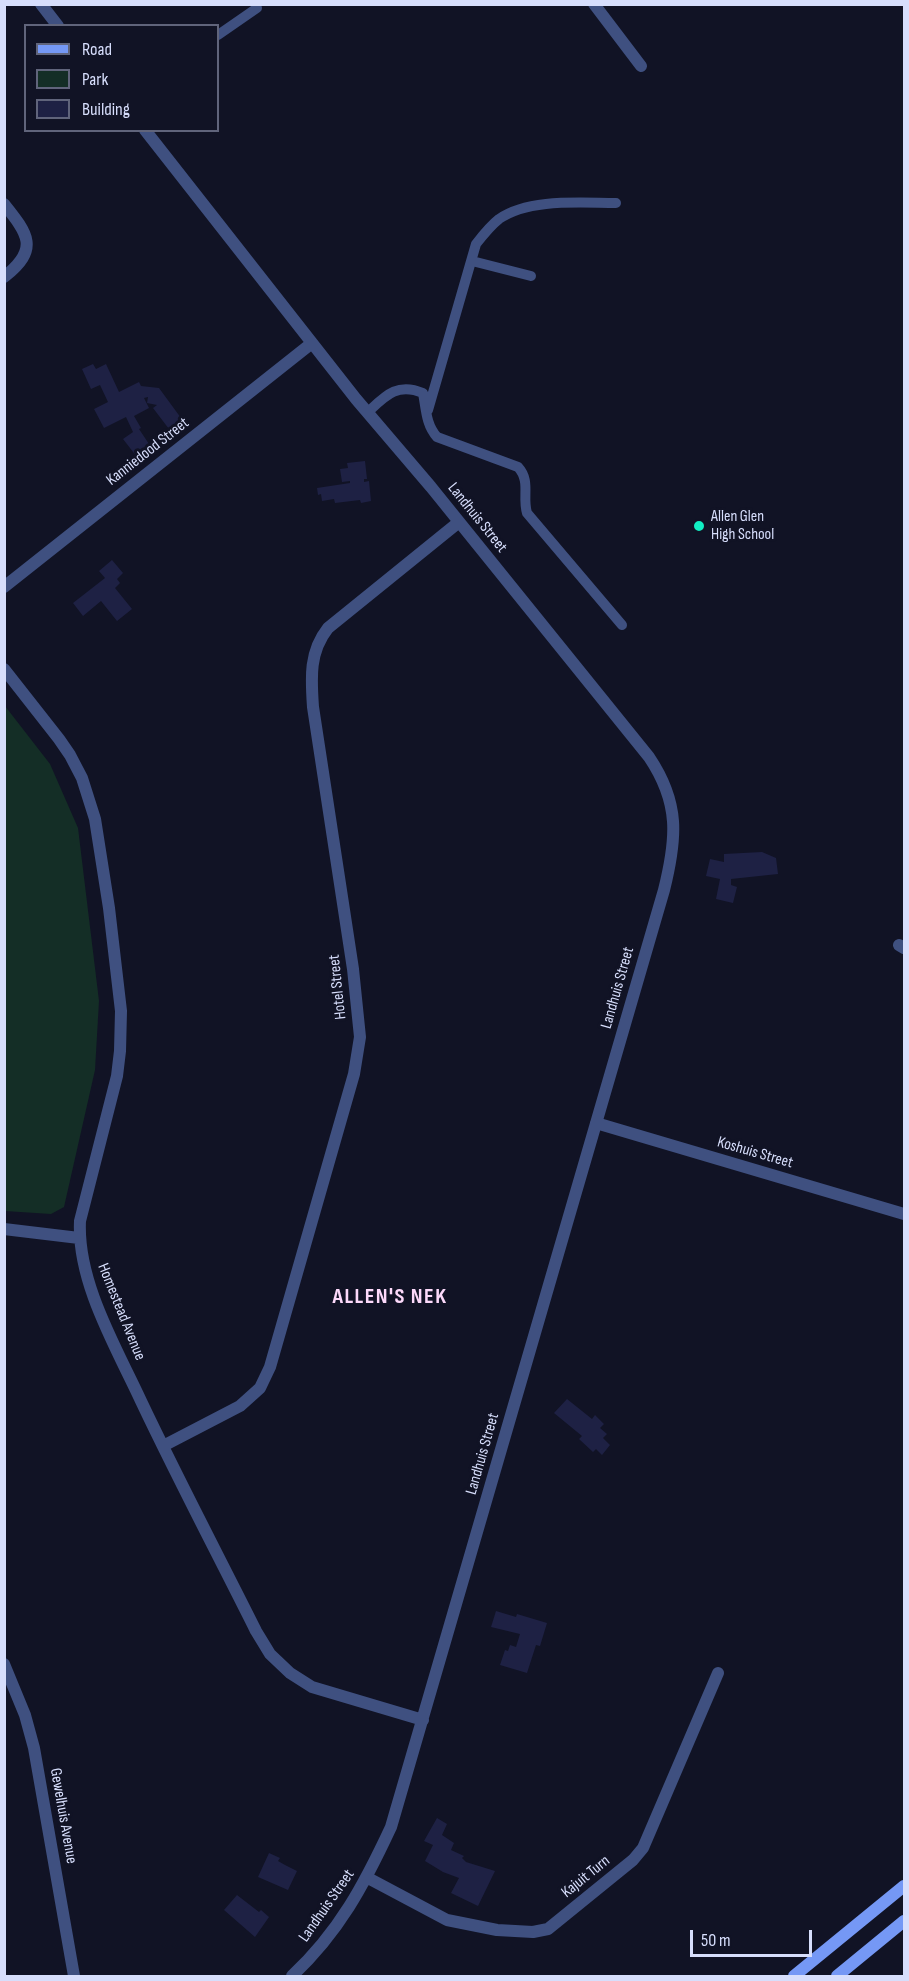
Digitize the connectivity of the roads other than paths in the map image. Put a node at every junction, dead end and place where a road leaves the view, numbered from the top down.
1 (41, 4) edge
2 (598, 6) edge
3 (257, 8) dead end
4 (56, 24) edge
5 (219, 34) edge
6 (641, 66) dead end
7 (147, 132) edge
8 (616, 202) dead end
9 (4, 204) edge
10 (472, 261) junction
11 (531, 276) dead end
12 (4, 277) edge
13 (312, 343) junction
14 (368, 412) junction
15 (427, 413) junction
16 (459, 522) junction
17 (4, 587) edge
18 (622, 625) dead end
19 (4, 669) edge
20 (596, 1123) junction
21 (904, 1214) edge
22 (4, 1229) edge
23 (80, 1238) junction
24 (163, 1446) junction
25 (4, 1664) edge
26 (718, 1673) dead end
27 (423, 1720) junction
28 (368, 1878) junction
29 (904, 1886) edge
30 (904, 1921) edge
31 (74, 1977) edge
32 (292, 1977) edge
33 (794, 1977) edge
34 (837, 1977) edge

1 - 4 street
2 - 6 street
3 - 5 lane
7 - 13 street, Landhuis Street
8 - 10 lane
9 - 12 street
10 - 11 lane
10 - 15 lane
13 - 14 street, Landhuis Street
13 - 17 street, Kanniedood Street
14 - 15 lane
14 - 16 street, Landhuis Street
15 - 18 lane
16 - 20 street, Landhuis Street
16 - 24 street, Hotel Street
19 - 23 street, Homestead Avenue
20 - 21 street, Koshuis Street
20 - 27 street, Landhuis Street
22 - 23 street
23 - 24 street, Homestead Avenue
24 - 27 street, Homestead Avenue
25 - 31 street, Gewelhuis Avenue
26 - 28 street, Kajuit Turn
27 - 28 street, Landhuis Street
28 - 32 street, Landhuis Street
29 - 33 main road
30 - 34 main road

